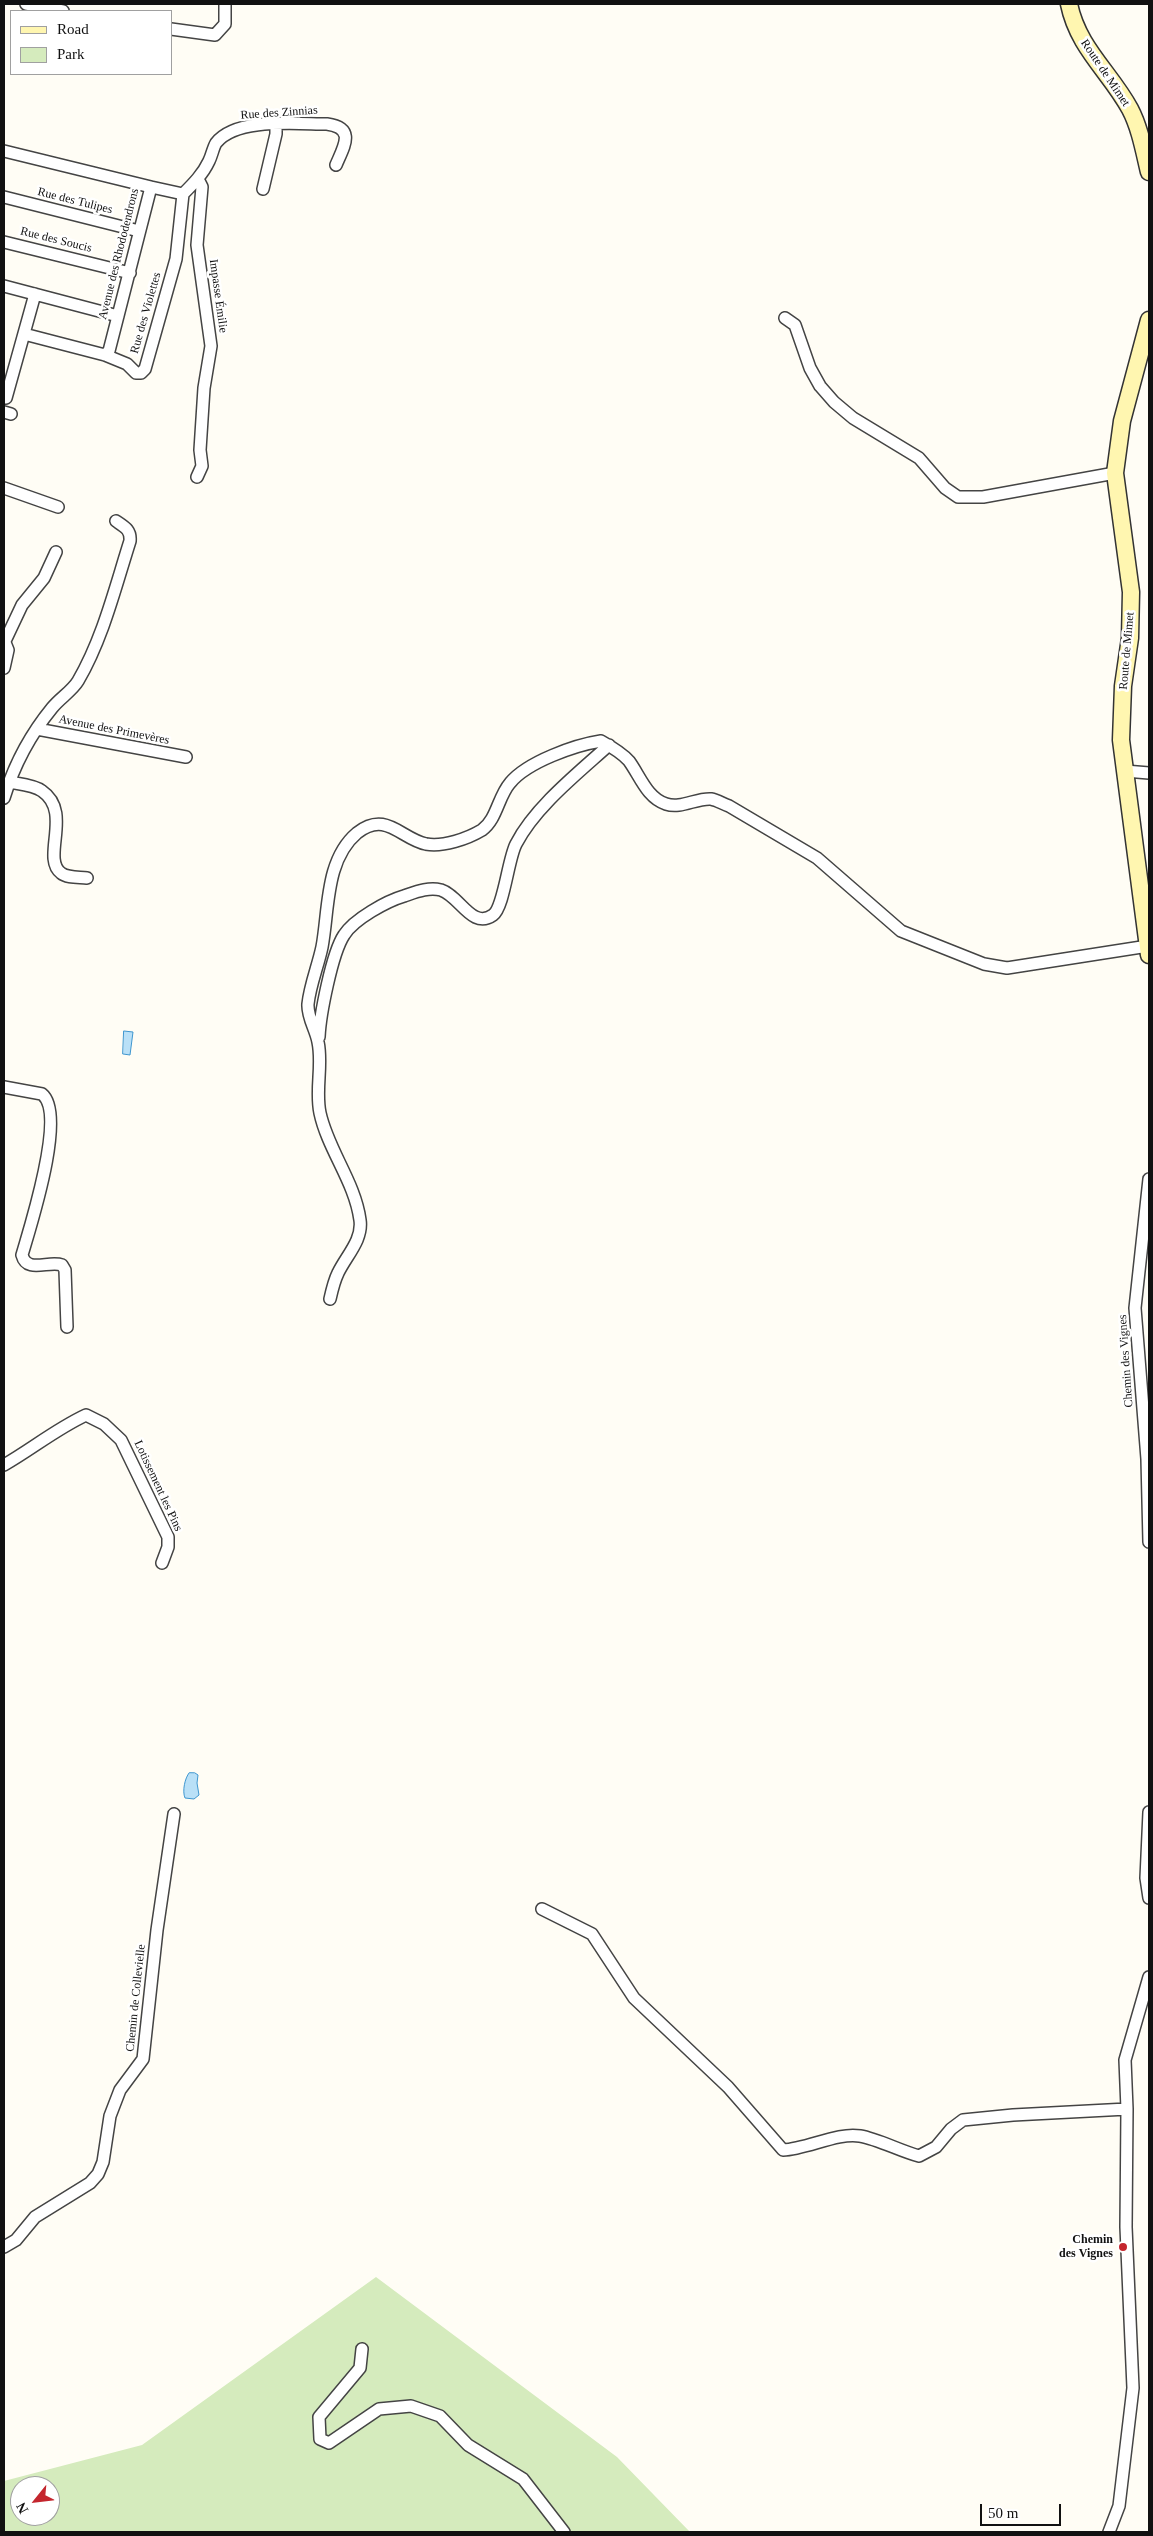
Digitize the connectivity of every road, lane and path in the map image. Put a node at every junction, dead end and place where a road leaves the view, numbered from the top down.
1 (26, 4) edge
2 (225, 4) edge
3 (1069, 4) edge
4 (58, 10) edge
5 (172, 29) edge
6 (276, 125) junction
7 (4, 151) edge
8 (336, 165) dead end
9 (1149, 172) edge
10 (198, 179) junction
11 (151, 187) junction
12 (263, 189) dead end
13 (183, 194) junction
14 (4, 197) edge
15 (139, 231) junction
16 (4, 242) edge
17 (130, 273) junction
18 (4, 286) edge
19 (35, 294) junction
20 (118, 316) junction
21 (785, 318) dead end
22 (1149, 320) edge
23 (24, 334) junction
24 (105, 354) junction
25 (6, 398) dead end
26 (1116, 473) junction
27 (197, 477) dead end
28 (4, 488) edge
29 (58, 507) dead end
30 (116, 521) dead end
31 (56, 552) dead end
32 (4, 641) edge
33 (4, 668) edge
34 (37, 729) junction
35 (609, 745) junction
36 (186, 757) dead end
37 (1125, 771) junction
38 (1149, 773) edge
39 (9, 782) junction
40 (4, 798) edge
41 (87, 878) dead end
42 (1148, 950) edge
43 (318, 1043) junction
44 (4, 1087) edge
45 (1149, 1178) edge
46 (330, 1299) dead end
47 (67, 1327) dead end
48 (4, 1464) edge
49 (1149, 1542) edge
50 (162, 1563) dead end
51 (1149, 1812) edge
52 (174, 1814) dead end
53 (1149, 1898) edge
54 (542, 1909) dead end
55 (1149, 1977) edge
56 (1127, 2109) junction
57 (4, 2247) edge
58 (362, 2350) dead end
59 (564, 2532) edge
60 (1109, 2532) edge

1 - 4 street
2 - 5 street
3 - 9 main road, Route de Mimet
6 - 8 street, Rue des Zinnias
6 - 10 street, Rue des Zinnias
6 - 12 street
7 - 11 street, Avenue des Rhododendrons
10 - 13 street, Rue des Zinnias
10 - 27 street, Impasse Émilie
11 - 13 street
11 - 15 street, Avenue des Rhododendrons
13 - 24 street, Rue des Violettes
14 - 15 street, Rue des Tulipes
15 - 17 street, Avenue des Rhododendrons
16 - 17 street, Rue des Soucis
17 - 20 street, Avenue des Rhododendrons
18 - 19 street
19 - 20 street
19 - 23 street
20 - 24 street, Avenue des Rhododendrons
21 - 26 street
22 - 26 main road, Route de Mimet
23 - 24 street, Rue des Violettes
23 - 25 street
26 - 37 main road, Route de Mimet
28 - 29 street
30 - 34 street, Avenue des Primevères
31 - 32 street
32 - 33 street
34 - 36 street, Avenue des Primevères
34 - 39 street, Avenue des Primevères
35 - 42 street
35 - 43 street
35 - 43 street
37 - 38 street
37 - 42 main road, Route de Mimet
39 - 40 street, Avenue des Primevères
39 - 41 street
43 - 46 street
44 - 47 street
45 - 49 street, Chemin des Vignes
48 - 50 street, Lotissement les Pins
51 - 53 street
52 - 57 street, Chemin de Collevielle
54 - 56 street
55 - 56 street
56 - 60 street
58 - 59 street

